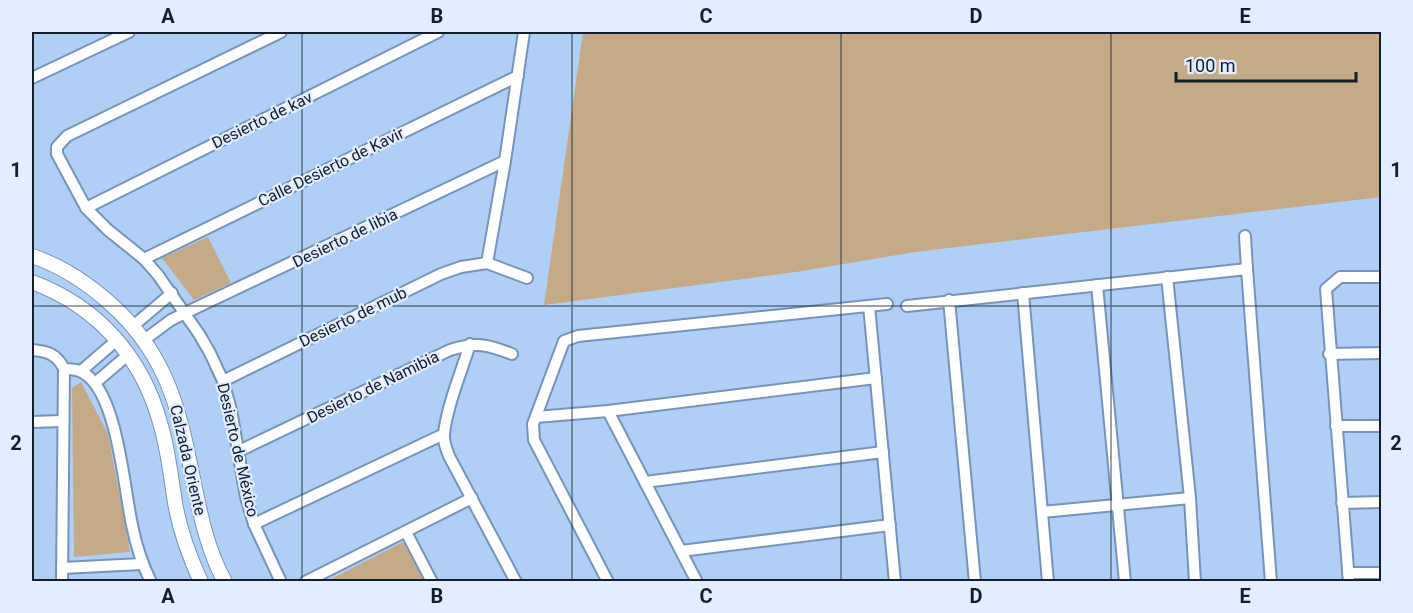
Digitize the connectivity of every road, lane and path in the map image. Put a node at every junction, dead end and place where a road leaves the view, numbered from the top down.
1 (129, 32) edge
2 (280, 32) edge
3 (438, 32) edge
4 (524, 32) edge
5 (518, 76) junction
6 (32, 78) edge
7 (505, 161) junction
8 (86, 208) junction
9 (1245, 236) dead end
10 (32, 256) edge
11 (144, 259) junction
12 (487, 263) junction
13 (1248, 269) junction
14 (1167, 277) junction
15 (1382, 277) edge
16 (527, 278) dead end
17 (32, 282) edge
18 (1097, 285) junction
19 (172, 293) junction
20 (1023, 293) junction
21 (949, 300) junction
22 (887, 304) dead end
23 (869, 306) junction
24 (907, 306) dead end
25 (185, 313) junction
26 (133, 326) junction
27 (117, 340) junction
28 (144, 340) junction
29 (470, 344) junction
30 (32, 350) edge
31 (1382, 353) edge
32 (129, 354) junction
33 (512, 354) dead end
34 (1329, 354) junction
35 (64, 369) junction
36 (81, 371) junction
37 (876, 378) junction
38 (223, 381) junction
39 (95, 383) junction
40 (608, 411) junction
41 (536, 417) junction
42 (32, 422) edge
43 (62, 422) junction
44 (1336, 426) junction
45 (1382, 426) edge
46 (444, 434) junction
47 (239, 451) junction
48 (883, 452) junction
49 (645, 482) junction
50 (472, 498) junction
51 (1190, 498) junction
52 (1382, 502) edge
53 (1342, 503) junction
54 (1119, 504) junction
55 (1042, 512) junction
56 (254, 524) junction
57 (890, 525) junction
58 (406, 532) junction
59 (681, 551) junction
60 (142, 564) junction
61 (62, 568) junction
62 (1382, 573) edge
63 (1349, 577) edge
64 (62, 582) edge
65 (151, 582) edge
66 (201, 582) edge
67 (225, 582) edge
68 (281, 582) edge
69 (305, 582) edge
70 (432, 582) edge
71 (516, 582) edge
72 (608, 582) edge
73 (697, 582) edge
74 (895, 582) edge
75 (975, 582) edge
76 (1048, 582) edge
77 (1125, 582) edge
78 (1195, 582) edge
79 (1271, 582) edge

1 - 6 street
2 - 8 street, Desierto de México
3 - 8 street, Desierto de kav
4 - 5 street
5 - 7 street
5 - 11 street, Calle Desierto de Kavir
7 - 12 street
7 - 25 street, Desierto de libia
8 - 11 street, Desierto de México
9 - 13 street
10 - 26 street, Calzada Oriente
11 - 19 street, Desierto de México
12 - 16 street
12 - 38 street, Desierto de mub
13 - 14 street
13 - 79 street
14 - 18 street
14 - 51 street
15 - 34 street
17 - 27 street, Calzada Oriente
18 - 20 street
18 - 54 street
19 - 25 street, Desierto de México
19 - 26 street
20 - 21 street
20 - 55 street
21 - 24 street
21 - 75 street
22 - 23 street
23 - 37 street
23 - 41 street
25 - 28 street, Desierto de libia
25 - 38 street, Desierto de México
26 - 27 street
26 - 28 street, Calzada Oriente
27 - 32 street, Calzada Oriente
27 - 36 street
28 - 32 street
28 - 67 street, Calzada Oriente
29 - 33 street, Desierto de Namibia
29 - 46 street
29 - 47 street, Desierto de Namibia
30 - 35 street
31 - 34 street
32 - 39 street
32 - 66 street, Calzada Oriente
34 - 44 street
35 - 36 street
35 - 43 street
36 - 39 street
37 - 40 street
37 - 48 street
38 - 47 street, Desierto de México
39 - 60 street
40 - 41 street
40 - 49 street
41 - 72 street
42 - 43 street
43 - 61 street
44 - 45 street
44 - 53 street
46 - 50 street
46 - 56 street
47 - 56 street, Desierto de México
48 - 49 street
48 - 57 street
49 - 59 street
50 - 58 street
50 - 71 street
51 - 54 street
51 - 78 street
52 - 53 street
53 - 63 street
54 - 55 street
54 - 77 street
55 - 76 street
56 - 68 street, Desierto de México
57 - 59 street
57 - 74 street
58 - 69 street
58 - 70 street
59 - 73 street
60 - 61 street
60 - 65 street
61 - 64 street
62 - 63 street

